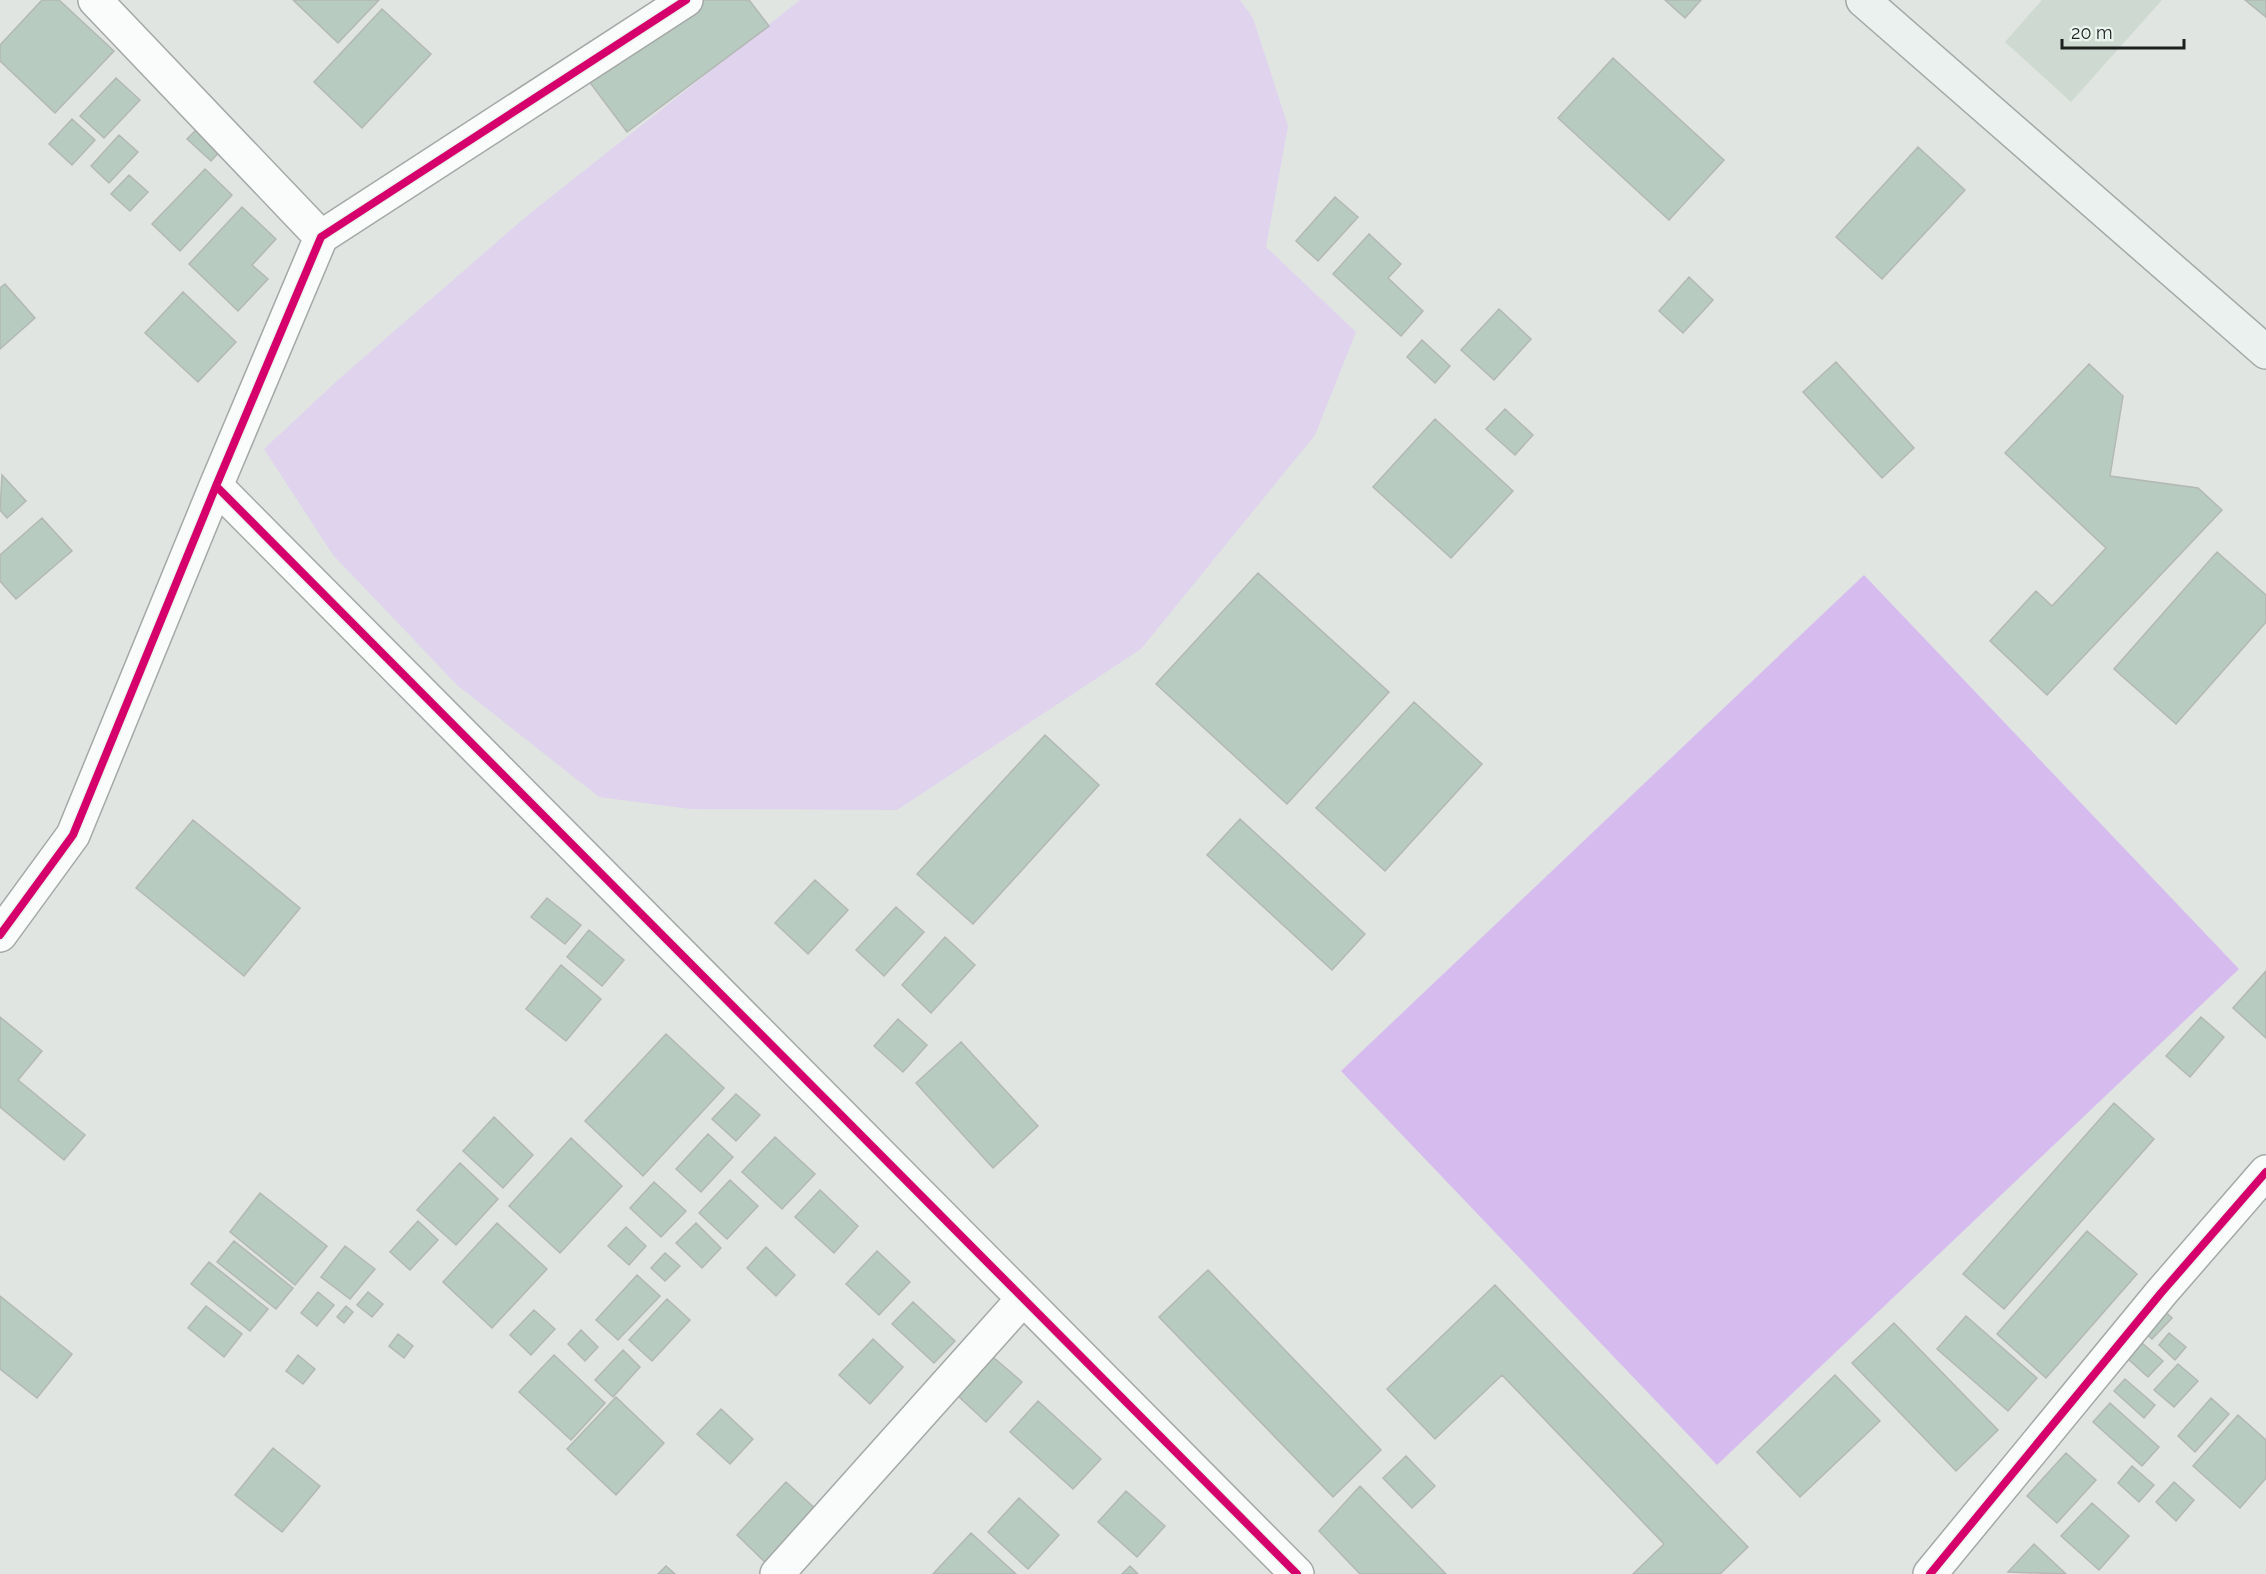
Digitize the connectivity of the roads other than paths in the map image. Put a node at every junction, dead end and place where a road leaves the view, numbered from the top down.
1 (94, 0) edge
2 (686, 0) edge
3 (1863, 0) edge
4 (321, 237) junction
5 (2266, 352) edge
6 (216, 486) junction
7 (0, 935) edge
8 (2266, 1172) edge
9 (1023, 1299) junction
10 (777, 1574) edge
11 (1297, 1574) edge
12 (1930, 1574) edge

1 - 4 street
2 - 4 street
3 - 5 main road
4 - 6 street
6 - 7 street
6 - 9 street
8 - 12 street
9 - 10 street
9 - 11 street

